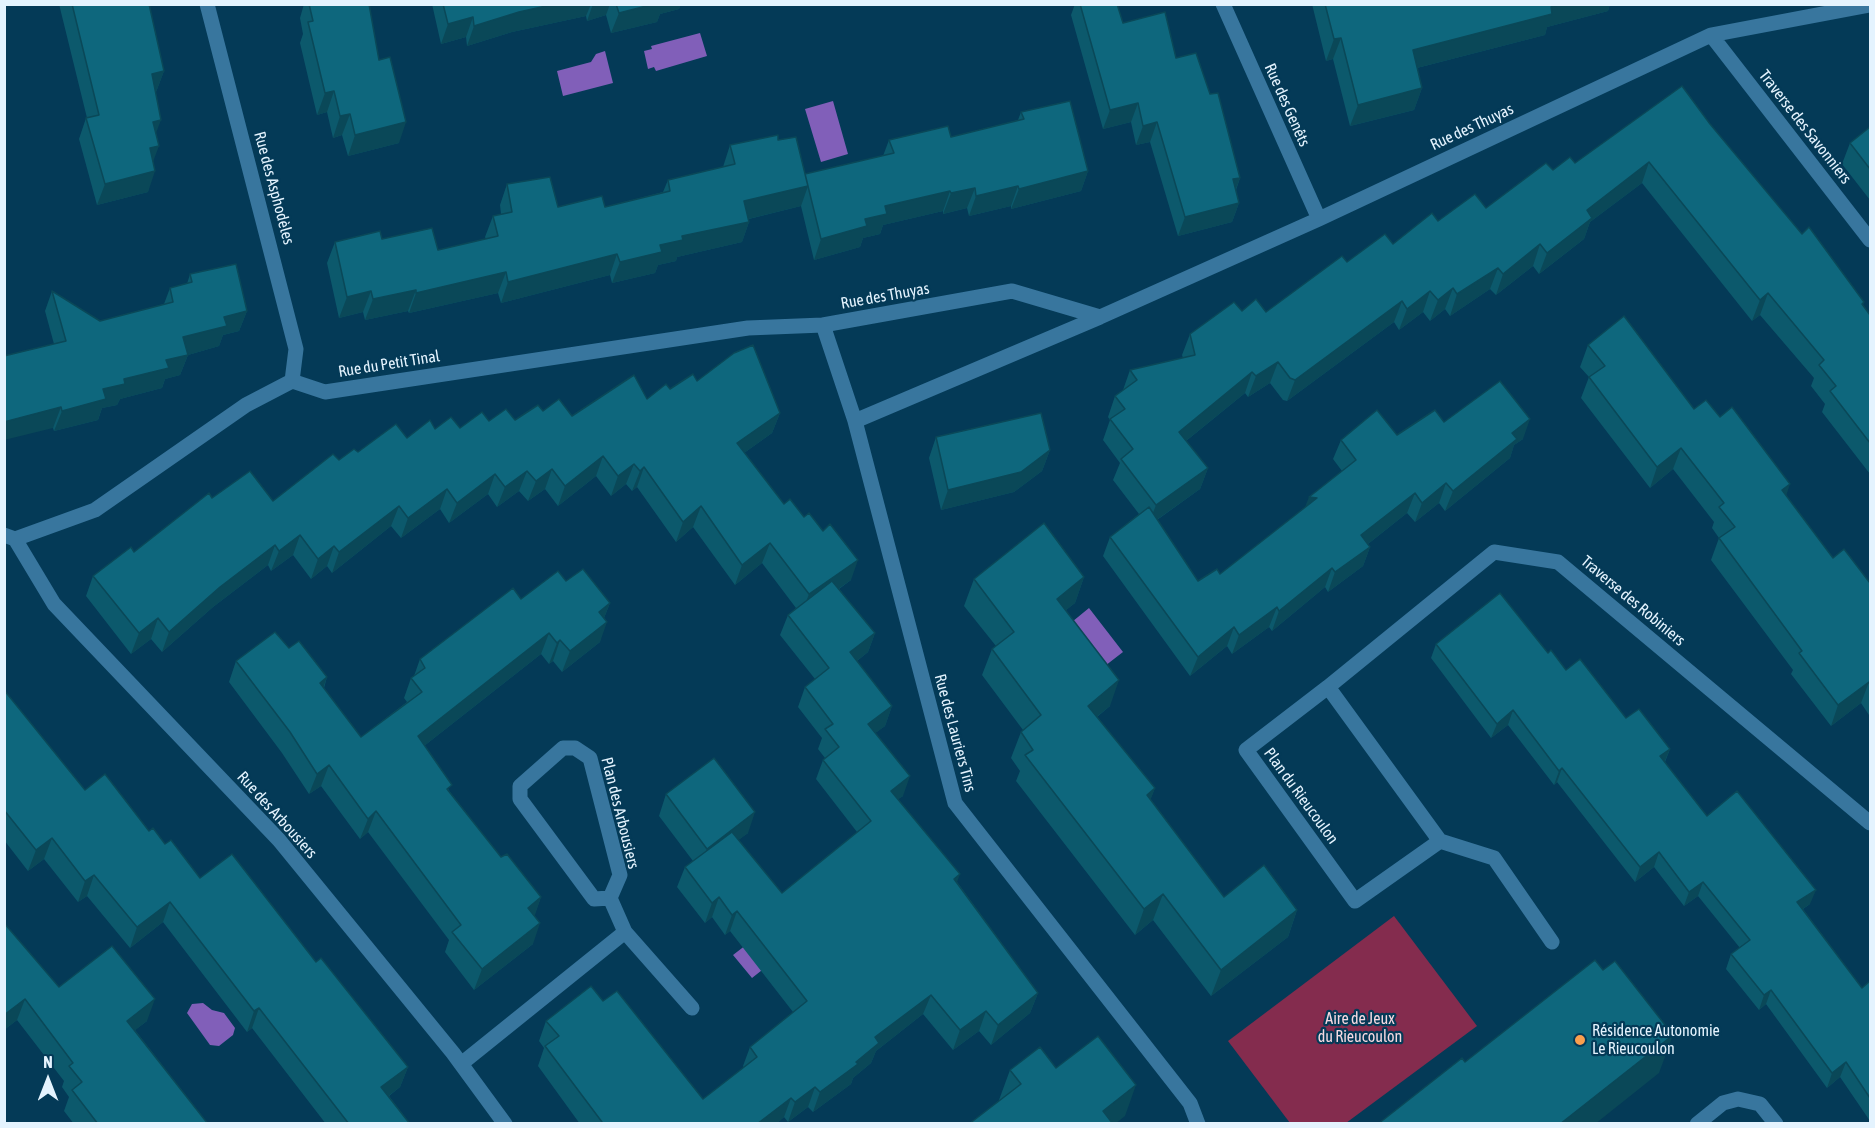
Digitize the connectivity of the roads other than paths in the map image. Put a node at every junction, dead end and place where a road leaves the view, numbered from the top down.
1 (207, 4) edge
2 (1222, 4) edge
3 (1870, 6) edge
4 (1711, 35) junction
5 (1319, 219) junction
6 (1870, 240) edge
7 (1100, 317) junction
8 (823, 325) junction
9 (292, 381) junction
10 (855, 421) junction
11 (10, 537) edge
12 (1328, 687) junction
13 (1870, 823) edge
14 (1440, 841) junction
15 (610, 898) junction
16 (625, 932) junction
17 (1552, 942) dead end
18 (692, 1008) dead end
19 (461, 1064) junction
20 (506, 1124) edge
21 (1198, 1124) edge
22 (1697, 1124) edge
23 (1776, 1124) edge

1 - 9 street, Rue des Asphodèles
2 - 5 street, Rue des Genêts
3 - 4 street, Rue des Thuyas
4 - 5 street, Rue des Thuyas
4 - 6 street, Traverse des Savonniers
5 - 7 street, Rue des Thuyas
7 - 8 street, Rue des Thuyas
7 - 10 street, Rue des Thuyas
8 - 9 street, Rue du Petit Tinal
8 - 10 street, Rue des Thuyas
9 - 11 street
10 - 21 street, Rue des Lauriers Tins
11 - 19 street, Rue des Arbousiers
12 - 13 street, Traverse des Robiniers
12 - 14 street
12 - 14 street, Plan du Rieucoulon
14 - 17 street
15 - 15 street, Plan des Arbousiers
15 - 16 street
16 - 18 street
16 - 19 street
19 - 20 street, Rue des Arbousiers
22 - 23 street

